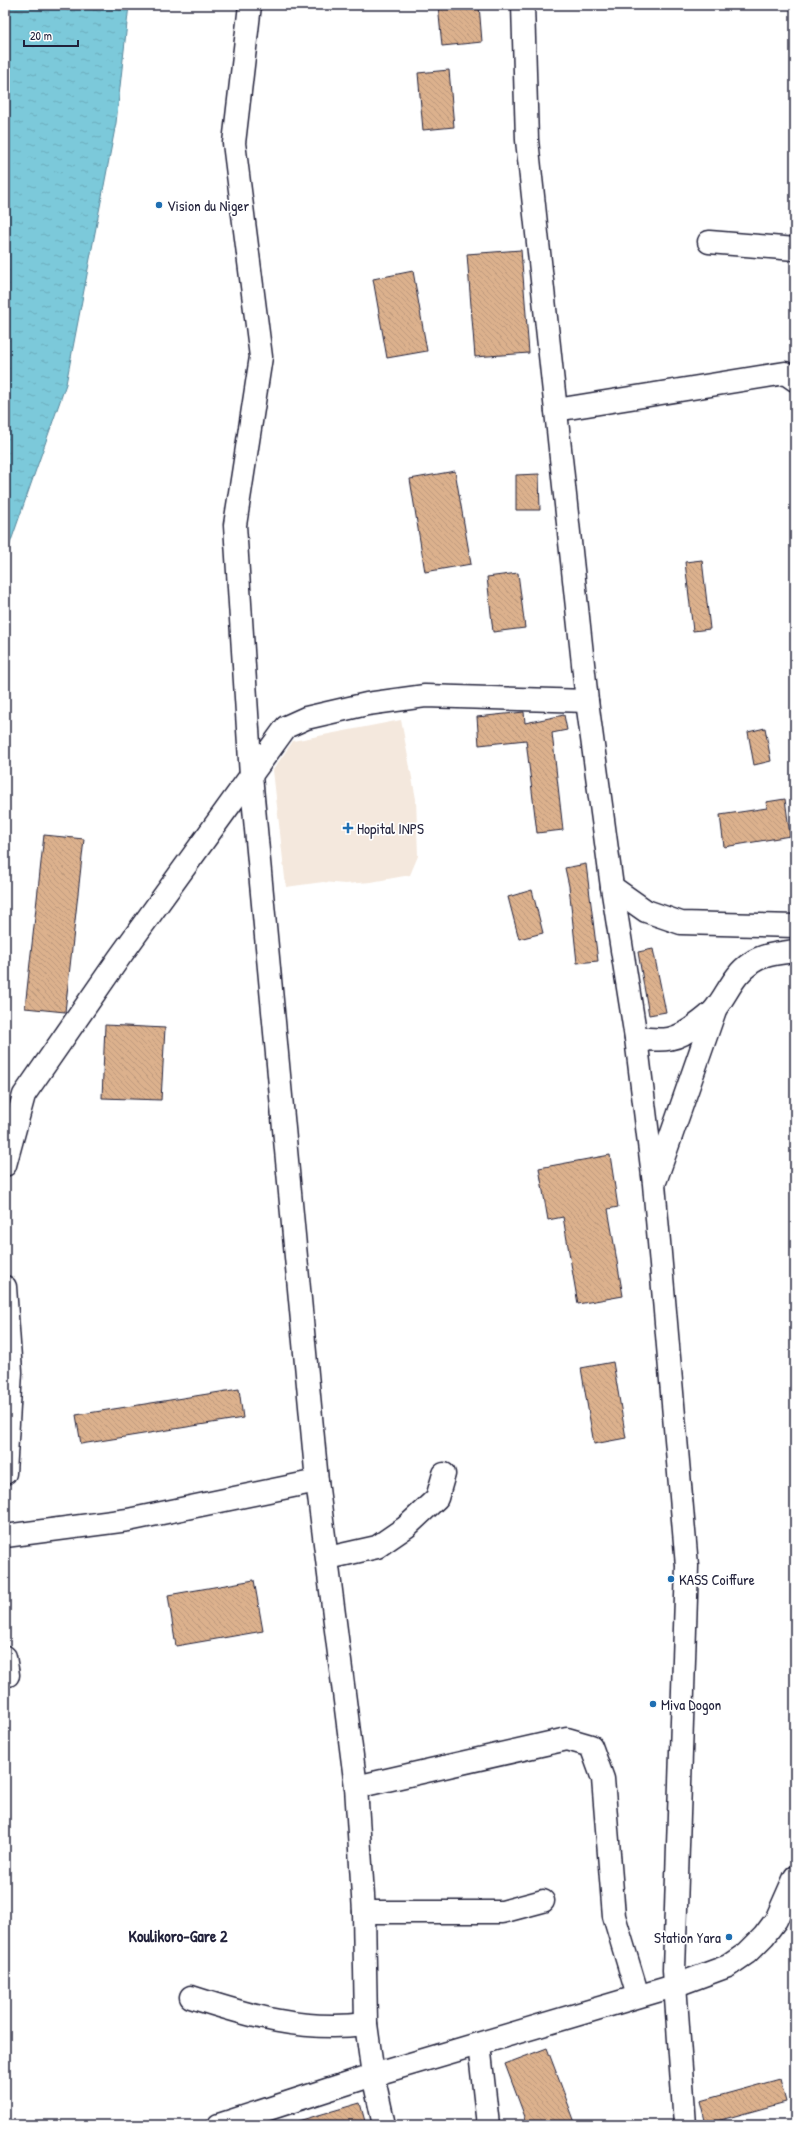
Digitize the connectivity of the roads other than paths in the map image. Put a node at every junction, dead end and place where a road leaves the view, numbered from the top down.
1 (250, 5) edge
2 (523, 5) edge
3 (709, 242) dead end
4 (795, 249) edge
5 (795, 380) edge
6 (556, 410) junction
7 (587, 701) junction
8 (251, 776) junction
9 (612, 887) junction
10 (795, 926) edge
11 (795, 951) edge
12 (714, 1010) junction
13 (636, 1038) junction
14 (5, 1165) edge
15 (654, 1184) junction
16 (5, 1287) edge
17 (5, 1473) edge
18 (444, 1474) dead end
19 (317, 1481) junction
20 (5, 1536) edge
21 (328, 1558) junction
22 (356, 1786) junction
23 (795, 1876) edge
24 (543, 1901) dead end
25 (364, 1912) junction
26 (674, 1986) junction
27 (638, 1996) junction
28 (191, 1997) dead end
29 (366, 2024) junction
30 (479, 2044) junction
31 (373, 2075) junction
32 (219, 2125) edge
33 (384, 2125) edge
34 (488, 2125) edge
35 (685, 2125) edge

1 - 8 main road
2 - 6 main road
3 - 4 main road
5 - 6 main road
6 - 7 main road
7 - 8 main road
7 - 9 main road
8 - 14 main road
8 - 19 main road
9 - 10 main road
9 - 13 main road
11 - 12 main road
12 - 13 main road
12 - 15 main road
13 - 15 main road
15 - 26 main road
16 - 17 main road
18 - 21 main road
19 - 20 main road
19 - 21 main road
21 - 22 main road
22 - 25 main road
22 - 27 main road
23 - 26 main road
24 - 25 main road
25 - 29 main road
26 - 27 main road
26 - 35 main road
27 - 30 main road
28 - 29 main road
29 - 31 main road
30 - 31 main road
30 - 34 main road
31 - 32 main road
31 - 33 main road

